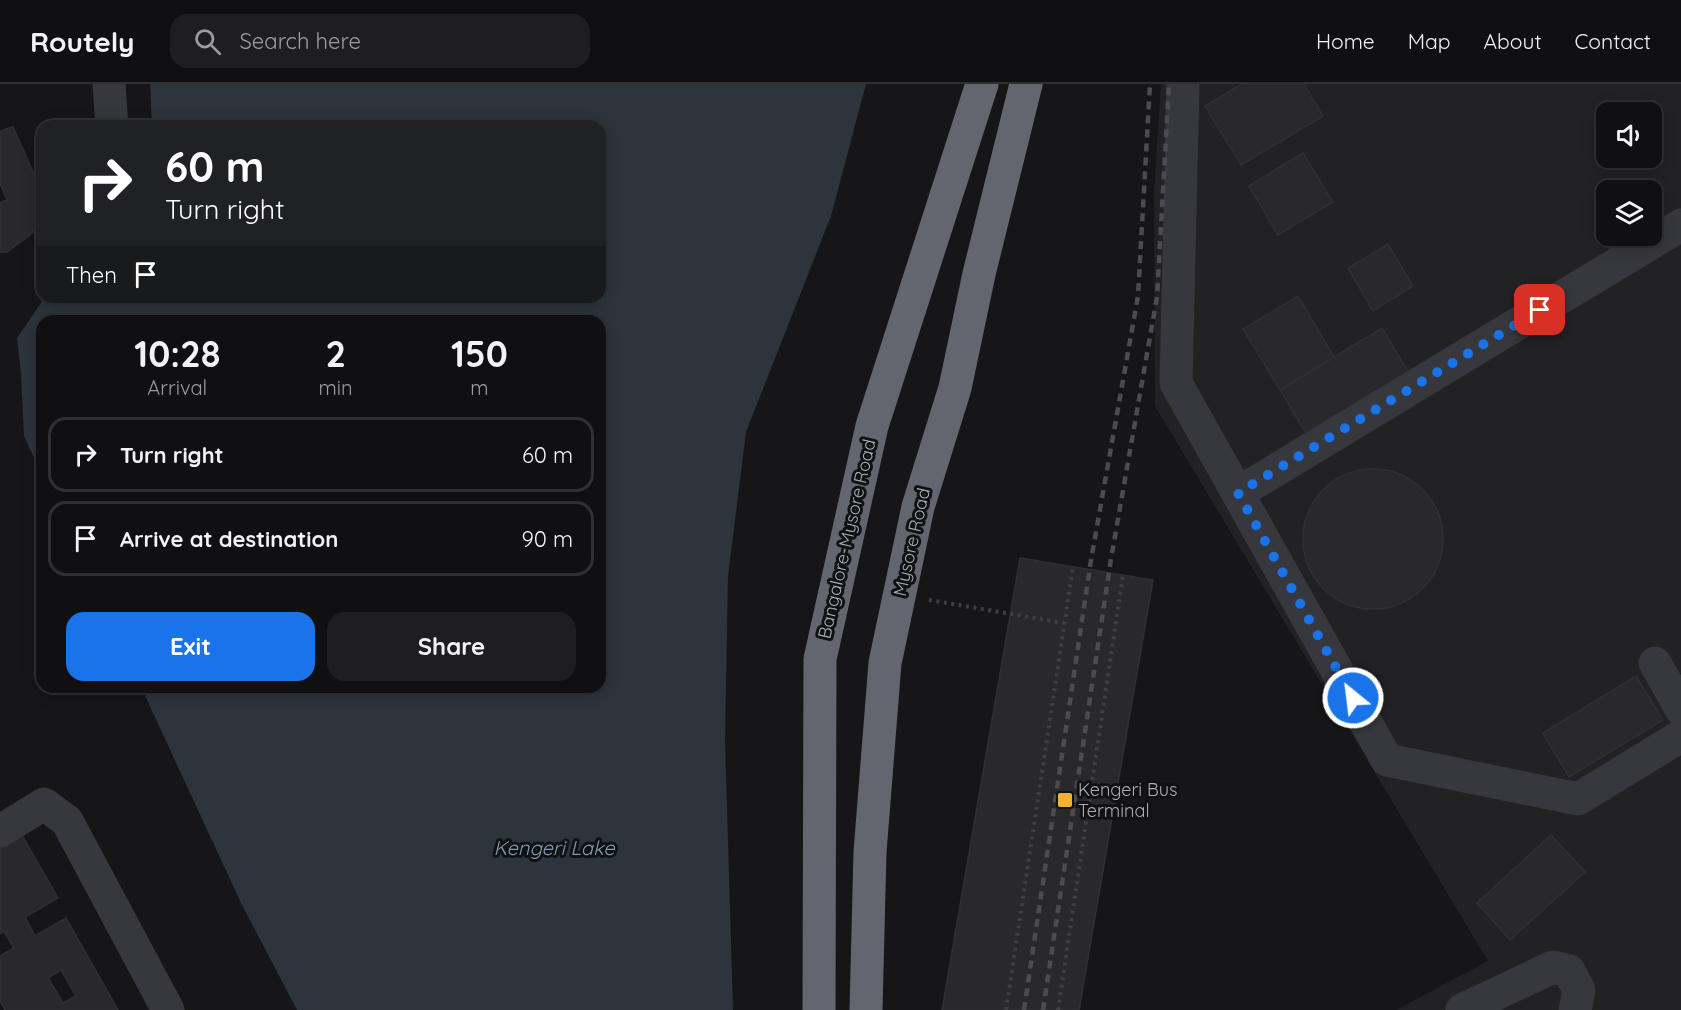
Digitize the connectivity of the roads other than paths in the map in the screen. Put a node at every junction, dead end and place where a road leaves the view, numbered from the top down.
1 (109, 84) edge
2 (982, 84) edge
3 (1026, 84) edge
4 (1183, 84) edge
5 (112, 120) edge
6 (1681, 225) edge
7 (1238, 493) junction
8 (1655, 663) dead end
9 (1681, 709) edge
10 (1681, 736) edge
11 (0, 831) edge
12 (168, 1010) edge
13 (819, 1010) edge
14 (866, 1010) edge
15 (1462, 1010) edge
16 (1575, 1010) edge

1 - 5 street
2 - 13 highway, Bangalore-Mysore Road
3 - 14 highway, Mysore Road
4 - 7 street
6 - 7 street
7 - 10 street
8 - 9 street
11 - 12 street
15 - 16 street

